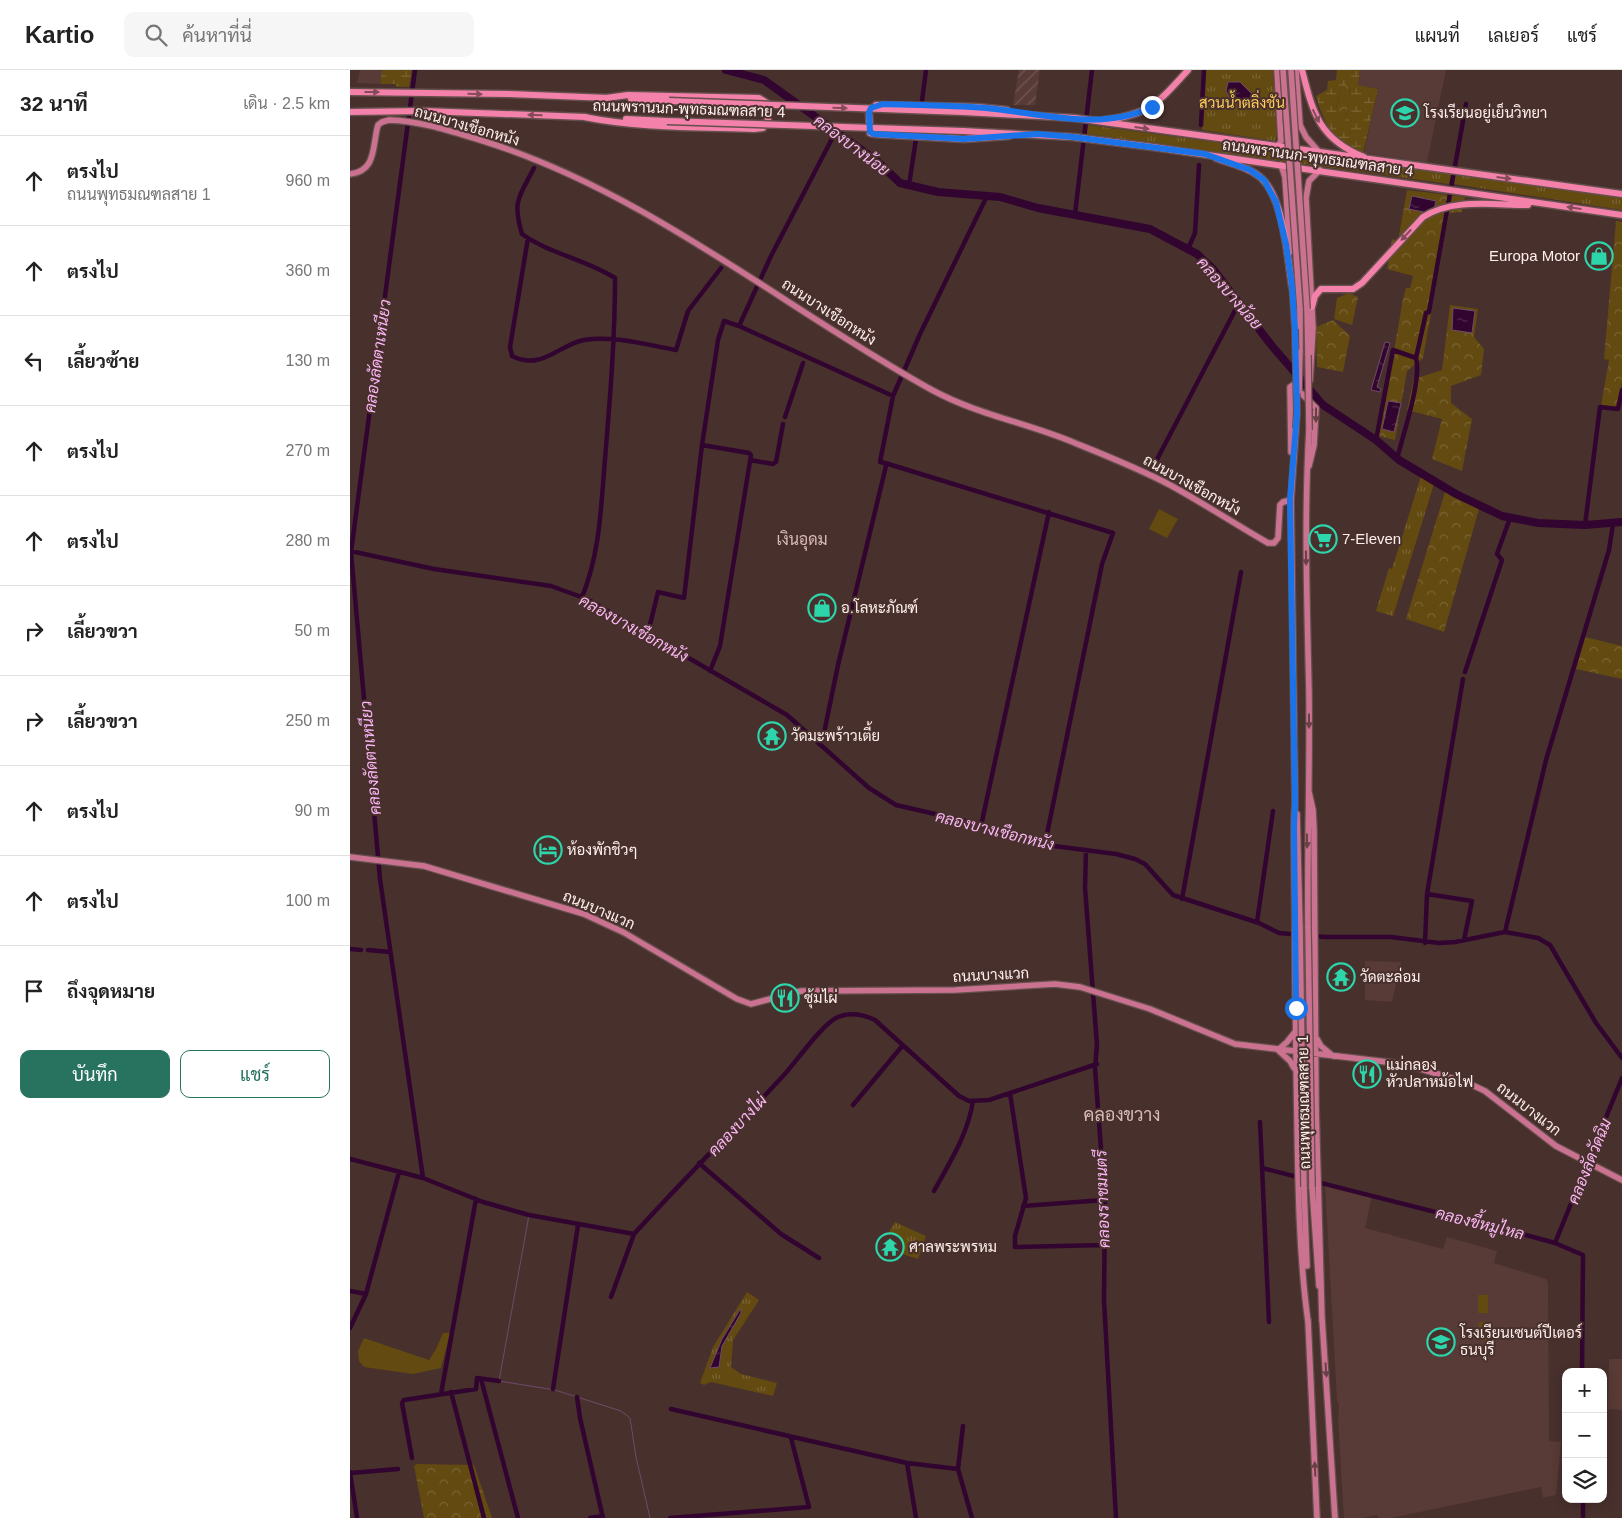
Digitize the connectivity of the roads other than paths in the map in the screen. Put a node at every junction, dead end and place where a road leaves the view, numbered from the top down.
1 (1188, 70) edge
2 (1277, 70) edge
3 (1282, 70) edge
4 (1291, 70) edge
5 (1296, 70) edge
6 (1302, 70) edge
7 (350, 92) edge
8 (1279, 97) junction
9 (606, 98) junction
10 (1298, 99) junction
11 (350, 112) edge
12 (1035, 115) junction
13 (584, 117) junction
14 (1093, 121) junction
15 (1038, 134) junction
16 (1276, 148) junction
17 (1205, 154) junction
18 (1321, 154) junction
19 (1373, 161) junction
20 (1281, 164) junction
21 (1320, 170) junction
22 (350, 174) edge
23 (1622, 194) edge
24 (1551, 204) junction
25 (1288, 215) junction
26 (1622, 215) edge
27 (1307, 217) junction
28 (1292, 286) junction
29 (1310, 308) junction
30 (1309, 384) junction
31 (1297, 413) junction
32 (1292, 462) junction
33 (1307, 475) junction
34 (1290, 500) junction
35 (1309, 792) junction
36 (1295, 802) junction
37 (350, 857) edge
38 (1315, 1000) junction
39 (1296, 1008) junction
40 (1296, 1031) junction
41 (1316, 1035) junction
42 (1278, 1050) junction
43 (1296, 1051) junction
44 (1316, 1054) junction
45 (1334, 1057) junction
46 (1296, 1075) junction
47 (1296, 1090) junction
48 (1316, 1092) junction
49 (1622, 1180) edge
50 (1301, 1189) junction
51 (1322, 1322) junction
52 (1317, 1518) edge
53 (1335, 1518) edge

1 - 14 main road
2 - 8 main road
3 - 31 main road, ถนนพุทธมณฑลสาย 1, bridge
4 - 29 main road, ถนนพุทธมณฑลสาย 1, bridge
5 - 10 main road
6 -> 19 main road
7 -> 9 main road, ถนนพรานนก-พุทธมณฑลสาย 4
8 - 10 main road
8 - 16 main road
9 -> 12 main road, ถนนพรานนก-พุทธมณฑลสาย 4, bridge
9 - 13 main road
10 - 18 main road
13 -> 11 main road, ถนนพรานนก-พุทธมณฑลสาย 4
12 - 14 main road, ถนนพรานนก-พุทธมณฑลสาย 4
12 - 15 main road
13 - 15 main road, ถนนพรานนก-พุทธมณฑลสาย 4, bridge
14 -> 16 main road, ถนนพรานนก-พุทธมณฑลสาย 4
15 - 17 main road, ถนนพรานนก-พุทธมณฑลสาย 4
16 - 18 main road, ถนนพรานนก-พุทธมณฑลสาย 4
17 - 20 main road, ถนนพรานนก-พุทธมณฑลสาย 4
17 - 28 main road
18 - 19 main road, ถนนพรานนก-พุทธมณฑลสาย 4
19 -> 23 main road, ถนนพรานนก-พุทธมณฑลสาย 4
20 - 21 main road, ถนนพรานนก-พุทธมณฑลสาย 4
20 - 25 main road
21 - 24 main road, ถนนพรานนก-พุทธมณฑลสาย 4
21 - 27 main road
22 - 34 main road, ถนนบางเชือกหนัง
26 -> 24 main road, ถนนพรานนก-พุทธมณฑลสาย 4
24 -> 29 main road
25 - 27 main road
25 - 28 main road
27 - 29 main road
28 - 31 main road, bridge
29 - 30 main road, ถนนพุทธมณฑลสาย 1, bridge
29 - 30 main road, bridge
30 - 33 main road, ถนนพุทธมณฑลสาย 1, bridge
31 - 32 main road, ถนนพุทธมณฑลสาย 1, bridge
32 -> 33 main road
32 - 34 main road, ถนนพุทธมณฑลสาย 1
33 -> 35 main road, ถนนพุทธมณฑลสาย 1
34 - 36 main road, ถนนพุทธมณฑลสาย 1
35 - 38 main road, ถนนพุทธมณฑลสาย 1
35 -> 51 main road, ถนนพุทธมณฑลสาย 1, bridge
36 - 39 main road, ถนนพุทธมณฑลสาย 1
36 - 50 main road, ถนนพุทธมณฑลสาย 1, bridge
37 - 42 main road, ถนนบางแวก
38 - 39 main road
38 - 41 main road, ถนนพุทธมณฑลสาย 1
39 - 40 main road, ถนนพุทธมณฑลสาย 1
40 - 42 main road
40 - 43 main road, ถนนพุทธมณฑลสาย 1
41 - 44 main road, ถนนพุทธมณฑลสาย 1
41 - 45 main road
42 - 43 main road, ถนนบางแวก
42 - 46 main road
43 - 44 main road, ถนนบางแวก
43 - 46 main road, ถนนพุทธมณฑลสาย 1
44 - 45 main road, ถนนบางแวก
44 - 48 main road, ถนนพุทธมณฑลสาย 1
45 - 49 main road, ถนนบางแวก
46 - 47 main road, ถนนพุทธมณฑลสาย 1
47 - 48 main road
47 - 50 main road, ถนนพุทธมณฑลสาย 1
48 - 51 main road, ถนนพุทธมณฑลสาย 1
52 -> 50 main road, ถนนพุทธมณฑลสาย 1
51 -> 53 main road, ถนนพุทธมณฑลสาย 1

